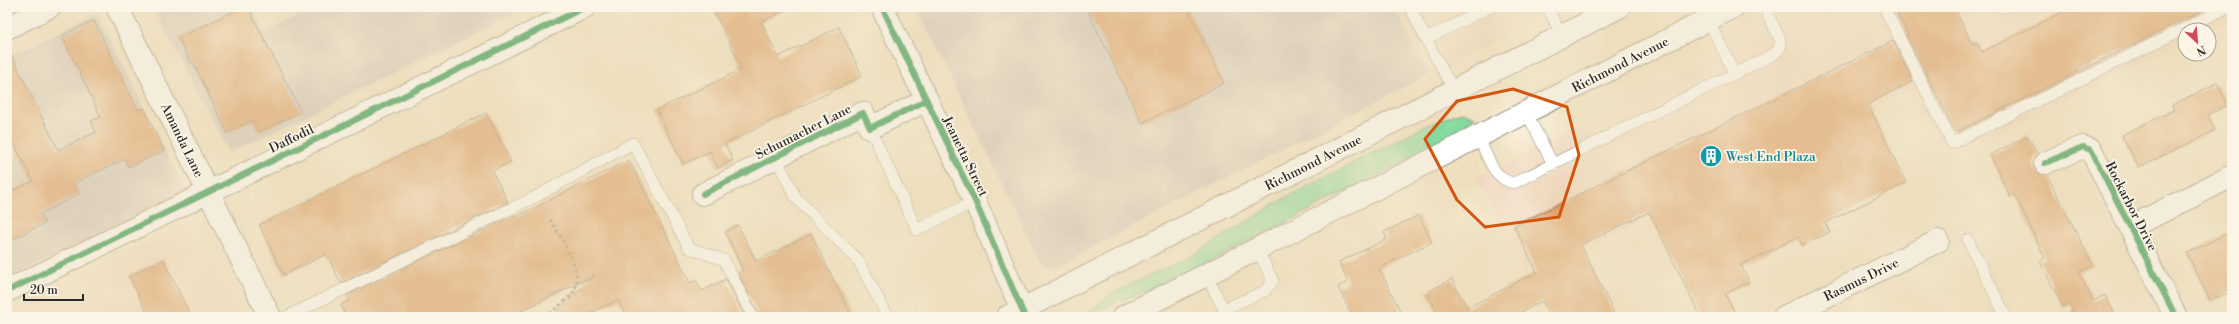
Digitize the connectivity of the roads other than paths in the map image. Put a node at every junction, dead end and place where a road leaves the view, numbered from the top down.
1 (49, 7) edge
2 (117, 7) edge
3 (585, 7) edge
4 (882, 7) edge
5 (1410, 7) edge
6 (1490, 7) edge
7 (1547, 7) edge
8 (1618, 7) edge
9 (1733, 7) edge
10 (1764, 7) edge
11 (1884, 7) edge
12 (2000, 7) edge
13 (2004, 7) edge
14 (2228, 7) edge
15 (1708, 19) junction
16 (7, 28) edge
17 (1562, 36) junction
18 (1426, 38) junction
19 (1734, 73) junction
20 (1454, 91) junction
21 (927, 100) junction
22 (1526, 112) junction
23 (870, 128) junction
24 (1478, 136) junction
25 (776, 158) junction
26 (2045, 163) dead end
27 (1553, 164) junction
28 (2232, 176) edge
29 (208, 191) junction
30 (703, 194) dead end
31 (975, 202) junction
32 (2131, 227) junction
33 (1968, 240) dead end
34 (1938, 241) dead end
35 (1256, 249) junction
36 (1206, 275) junction
37 (7, 291) edge
38 (1226, 313) edge
39 (1018, 314) edge
40 (270, 317) edge
41 (286, 317) edge
42 (753, 317) edge
43 (888, 317) edge
44 (1123, 317) edge
45 (1784, 317) edge
46 (2006, 317) edge
47 (2176, 317) edge

1 - 16 street
2 - 29 street, Amanda Lane
3 - 29 street, Daffodil
4 - 21 street, Jeanetta Street
5 - 18 lane
6 - 18 lane
7 - 17 lane
8 - 17 street, Richmond Avenue
9 - 15 street, Richmond Avenue
10 - 19 lane
11 - 14 lane
12 - 13 lane
15 - 19 lane
15 - 22 street, Richmond Avenue
17 - 20 street, Richmond Avenue
18 - 20 lane
19 - 27 lane
20 - 39 street, Richmond Avenue
21 - 23 street
21 - 31 street, Jeanetta Street
22 - 24 street, Richmond Avenue
22 - 27 lane
23 - 25 street, Schumacher Lane
23 - 31 lane
24 - 27 lane
24 - 35 street, Richmond Avenue
25 - 30 street, Schumacher Lane
25 - 43 lane
26 - 32 street, Rockarbor Drive
28 - 32 street
29 - 37 street, Daffodil
29 - 40 street, Amanda Lane
31 - 39 street, Jeanetta Street
32 - 47 street, Rockarbor Drive
33 - 46 lane
34 - 45 street, Rasmus Drive
35 - 36 street, Richmond Avenue
35 - 38 lane
36 - 38 lane
36 - 44 street, Richmond Avenue
41 - 42 lane

